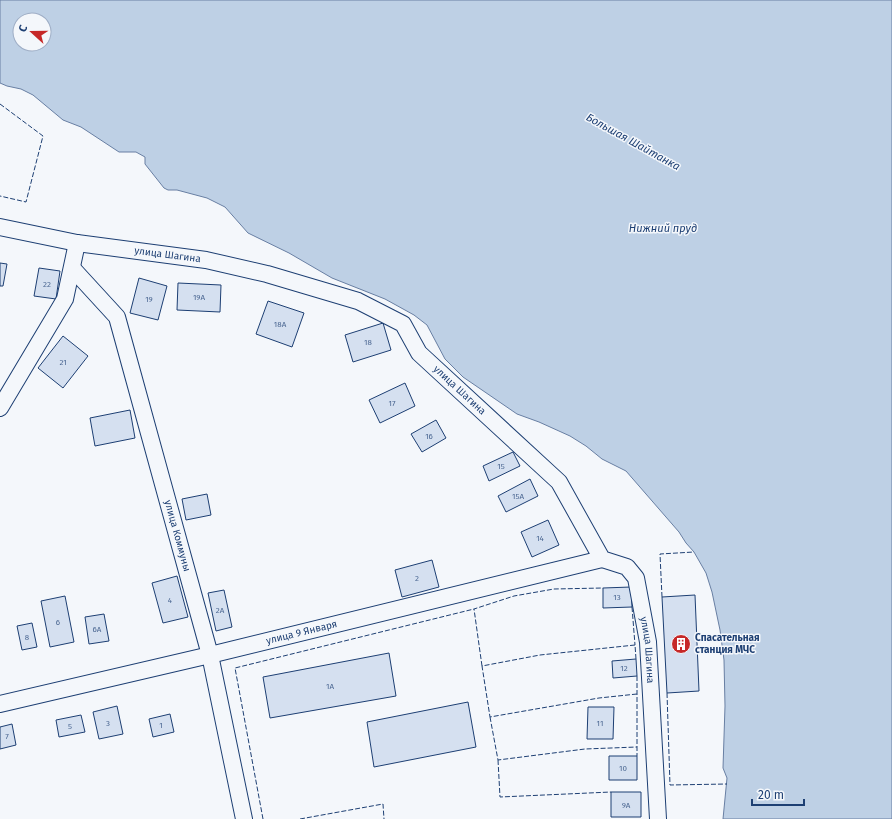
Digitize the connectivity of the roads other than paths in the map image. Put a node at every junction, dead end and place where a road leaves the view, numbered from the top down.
1 (0, 227) edge
2 (77, 243) junction
3 (73, 269) junction
4 (0, 408) edge
5 (602, 559) junction
6 (210, 655) junction
7 (0, 704) edge
8 (244, 819) edge
9 (658, 819) edge

1 - 2 street, улица Шагина
2 - 3 street
2 - 5 street, улица Шагина
3 - 4 street
3 - 6 street, улица Коммуны
5 - 6 street, улица 9 Января
5 - 9 street, улица Шагина
6 - 7 street, улица 9 Января
6 - 8 street, улица Коммуны

